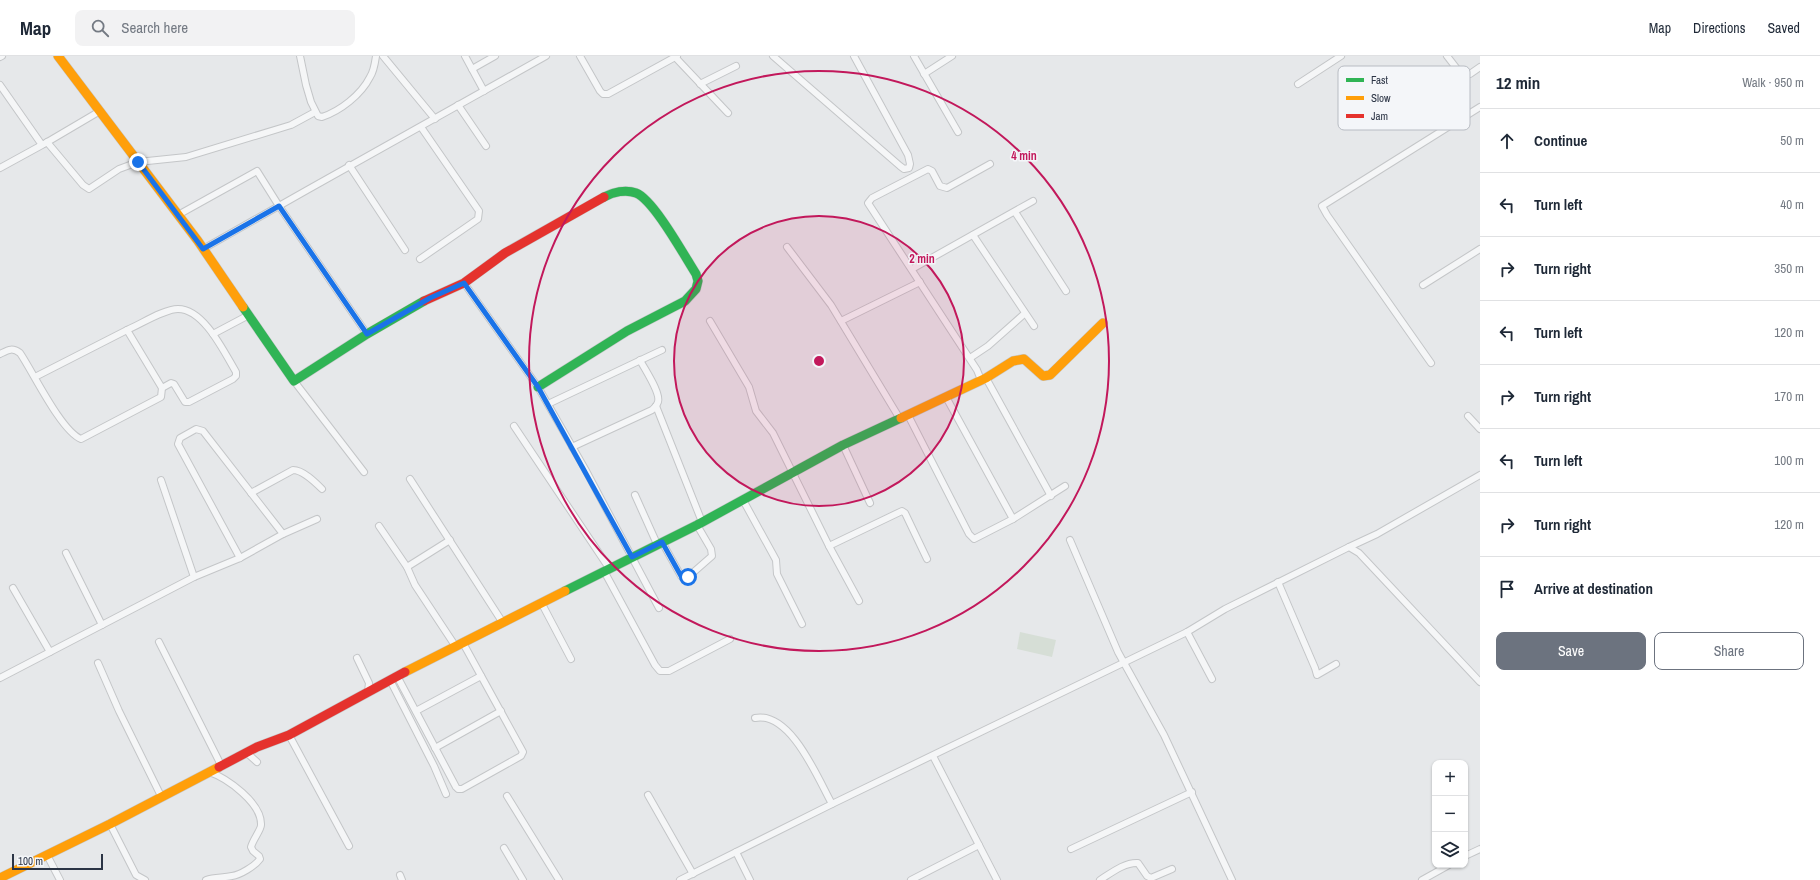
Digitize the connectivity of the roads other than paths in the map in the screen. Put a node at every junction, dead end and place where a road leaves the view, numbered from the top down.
1 (58, 56) edge
2 (300, 56) edge
3 (376, 56) edge
4 (383, 56) edge
5 (465, 56) edge
6 (495, 56) edge
7 (546, 56) edge
8 (580, 56) edge
9 (773, 56) edge
10 (854, 56) edge
11 (914, 56) edge
12 (952, 56) edge
13 (1341, 56) edge
14 (1447, 56) edge
15 (676, 57) edge
16 (736, 66) dead end
17 (1455, 66) edge
18 (1480, 67) edge
19 (472, 69) junction
20 (924, 74) junction
21 (1470, 74) edge
22 (700, 84) junction
23 (1298, 84) dead end
24 (0, 85) edge
25 (484, 91) junction
26 (458, 105) junction
27 (1480, 107) edge
28 (100, 111) junction
29 (315, 112) junction
30 (728, 113) dead end
31 (1470, 113) edge
32 (435, 119) junction
33 (421, 127) junction
34 (1443, 130) edge
35 (958, 132) dead end
36 (45, 143) junction
37 (486, 146) dead end
38 (138, 162) junction
39 (990, 164) dead end
40 (348, 165) junction
41 (0, 168) edge
42 (1033, 201) dead end
43 (279, 206) junction
44 (1015, 212) junction
45 (178, 215) junction
46 (973, 235) junction
47 (787, 246) dead end
48 (203, 249) junction
49 (1480, 249) edge
50 (405, 250) dead end
51 (420, 259) dead end
52 (912, 270) junction
53 (920, 282) junction
54 (464, 283) junction
55 (1423, 285) dead end
56 (1066, 291) dead end
57 (1023, 315) dead end
58 (248, 316) junction
59 (710, 321) dead end
60 (841, 321) junction
61 (1103, 323) dead end
62 (1034, 326) dead end
63 (127, 330) junction
64 (213, 334) junction
65 (367, 334) junction
66 (662, 350) dead end
67 (0, 354) edge
68 (970, 358) junction
69 (640, 360) junction
70 (1431, 363) dead end
71 (35, 377) junction
72 (983, 379) junction
73 (294, 381) junction
74 (538, 387) junction
75 (162, 388) junction
76 (946, 397) junction
77 (548, 404) junction
78 (656, 406) junction
79 (1468, 416) dead end
80 (904, 417) junction
81 (514, 426) dead end
82 (1480, 429) edge
83 (843, 445) junction
84 (572, 447) junction
85 (364, 472) dead end
86 (793, 472) junction
87 (1480, 475) edge
88 (410, 479) dead end
89 (161, 480) dead end
90 (1065, 486) dead end
91 (322, 489) dead end
92 (250, 493) junction
93 (635, 495) dead end
94 (1051, 496) junction
95 (743, 500) junction
96 (870, 503) dead end
97 (317, 519) dead end
98 (1014, 519) junction
99 (699, 524) junction
100 (379, 526) dead end
101 (283, 534) junction
102 (450, 540) junction
103 (1070, 540) dead end
104 (659, 543) junction
105 (829, 546) junction
106 (1350, 547) junction
107 (66, 553) dead end
108 (632, 557) junction
109 (240, 558) junction
110 (928, 559) dead end
111 (407, 567) junction
112 (607, 570) junction
113 (194, 577) junction
114 (1278, 582) junction
115 (13, 588) dead end
116 (859, 600) dead end
117 (542, 604) junction
118 (659, 608) dead end
119 (503, 623) junction
120 (802, 624) dead end
121 (102, 625) junction
122 (1187, 632) junction
123 (730, 639) dead end
124 (159, 642) dead end
125 (459, 645) junction
126 (50, 652) junction
127 (357, 658) dead end
128 (571, 660) dead end
129 (1125, 660) junction
130 (98, 663) dead end
131 (1336, 664) dead end
132 (481, 676) junction
133 (0, 678) edge
134 (394, 678) junction
135 (1212, 679) dead end
136 (1480, 682) edge
137 (368, 691) junction
138 (416, 711) junction
139 (501, 711) junction
140 (755, 718) dead end
141 (289, 735) junction
142 (435, 748) junction
143 (247, 753) junction
144 (933, 756) junction
145 (257, 762) dead end
146 (222, 765) junction
147 (209, 772) junction
148 (1192, 792) junction
149 (446, 794) dead end
150 (648, 795) dead end
151 (161, 796) junction
152 (507, 796) dead end
153 (832, 804) junction
154 (110, 824) junction
155 (979, 845) junction
156 (349, 846) dead end
157 (504, 848) dead end
158 (1071, 849) dead end
159 (1480, 849) edge
160 (736, 852) junction
161 (48, 855) junction
162 (1468, 855) edge
163 (1444, 868) edge
164 (1172, 869) dead end
165 (693, 874) junction
166 (0, 878) edge
167 (60, 880) edge
168 (145, 880) edge
169 (206, 880) edge
170 (523, 880) edge
171 (560, 880) edge
172 (680, 880) edge
173 (750, 880) edge
174 (911, 880) edge
175 (997, 880) edge
176 (1100, 880) edge
177 (1232, 880) edge
178 (1422, 880) edge

1 - 28 street
2 - 29 street
3 - 29 street
4 - 32 street
5 - 19 street
6 - 19 street
7 - 25 street
8 - 15 street
9 - 10 street
11 - 20 street
12 - 20 street
13 - 23 street
14 - 17 street
15 - 22 street
16 - 22 street
18 - 21 street
19 - 25 street
20 - 35 street
22 - 30 street
24 - 36 street
25 - 26 street
26 - 32 street
26 - 37 street
27 - 31 street
28 - 36 street
28 - 38 street
29 - 38 street
32 - 33 street
33 - 40 street
33 - 51 street
34 - 70 street
36 - 38 street
36 - 41 street
38 - 45 street
39 - 52 street
40 - 43 street
40 - 50 street
42 - 44 street
43 - 45 street
43 - 48 street
43 - 65 street
44 - 46 street
44 - 56 street
45 - 48 street
46 - 52 street
46 - 62 street
47 - 60 street
48 - 58 street
49 - 55 street
52 - 53 street
53 - 60 street
53 - 68 street
54 - 65 street
54 - 74 street
54 - 74 street
57 - 68 street
58 - 64 street
58 - 73 street
59 - 86 street
60 - 80 street
61 - 72 street
63 - 64 street
63 - 71 street
63 - 75 street
64 - 75 street
65 - 73 street
66 - 69 street
67 - 71 street
68 - 72 street
69 - 77 street
69 - 78 street
71 - 75 street
72 - 76 street
72 - 94 street
73 - 85 street
74 - 77 street
76 - 80 street
76 - 98 street
77 - 84 street
78 - 84 street
78 - 99 street
79 - 82 street
80 - 83 street
80 - 98 street
81 - 112 street
83 - 86 street
83 - 96 street
84 - 108 street
86 - 95 street
86 - 105 street
87 - 106 street
88 - 102 street
89 - 113 street
90 - 94 street
91 - 92 street
92 - 101 street
92 - 109 street
93 - 104 street
94 - 98 street
95 - 99 street
95 - 120 street
97 - 101 street
99 - 104 street
99 - 104 street
100 - 111 street
101 - 109 street
102 - 111 street
102 - 119 street
103 - 129 street
104 - 108 street
105 - 110 street
105 - 116 street
106 - 114 street
106 - 136 street
107 - 121 street
108 - 112 street
108 - 118 street
109 - 113 street
111 - 125 street
112 - 117 street
112 - 123 street
113 - 121 street
114 - 122 street
114 - 131 street
115 - 126 street
117 - 119 street
117 - 128 street
119 - 125 street
121 - 126 street
122 - 129 street
122 - 135 street
124 - 146 street
125 - 132 street
125 - 134 street
126 - 133 street
127 - 137 street
129 - 144 street
129 - 148 street
130 - 151 street
132 - 138 street
132 - 139 street
134 - 137 street
134 - 138 street
134 - 149 street
137 - 141 street
138 - 142 street
139 - 142 street
139 - 142 street
140 - 153 street
141 - 143 street
141 - 156 street
143 - 145 street
143 - 146 street
144 - 153 street
144 - 155 street
146 - 147 street
147 - 151 street
147 - 169 street
148 - 158 street
148 - 177 street
150 - 165 street
151 - 154 street
152 - 171 street
153 - 160 street
154 - 161 street
154 - 168 street
155 - 174 street
155 - 175 street
157 - 170 street
159 - 162 street
160 - 165 street
160 - 173 street
161 - 166 street
161 - 167 street
163 - 178 street
164 - 176 street
165 - 172 street

